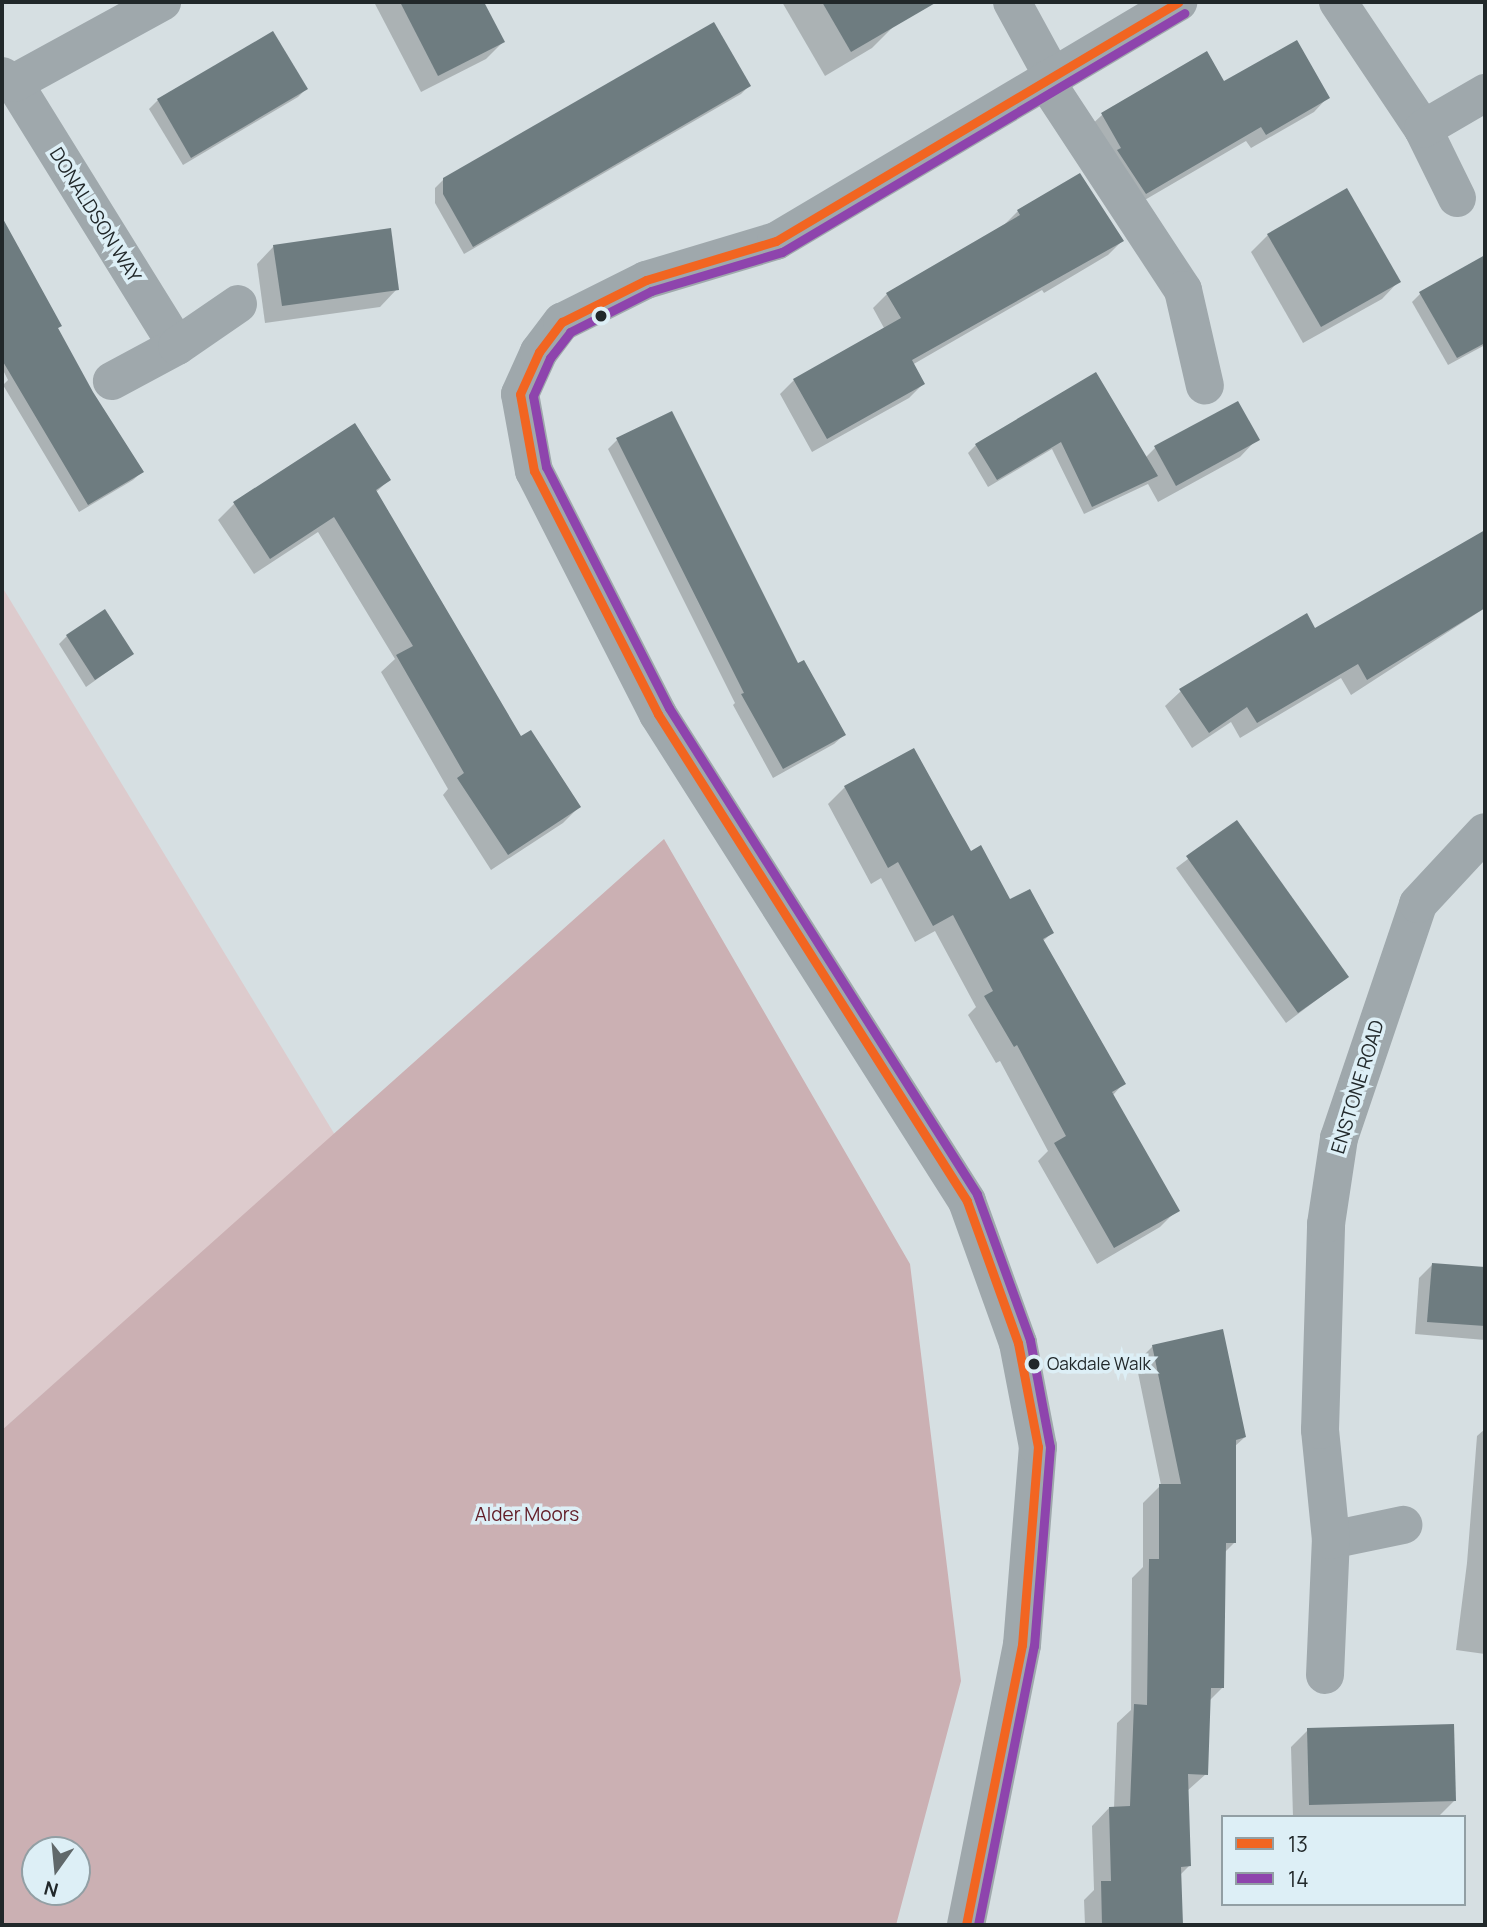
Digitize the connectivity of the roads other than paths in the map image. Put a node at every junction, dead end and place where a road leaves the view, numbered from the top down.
1 (162, 2) edge
2 (1012, 2) edge
3 (1178, 2) edge
4 (1338, 2) edge
5 (1049, 77) junction
6 (8, 80) edge
7 (1485, 93) edge
8 (1423, 129) junction
9 (1457, 198) dead end
10 (238, 304) dead end
11 (177, 346) junction
12 (112, 381) dead end
13 (1205, 386) dead end
14 (1485, 832) edge
15 (1403, 1525) dead end
16 (1331, 1540) junction
17 (1325, 1675) dead end
18 (966, 1925) edge

1 - 6 street, DONALDSON WAY
2 - 5 street
3 - 5 street
4 - 8 street
5 - 13 street
5 - 18 street
6 - 11 street, DONALDSON WAY
7 - 8 street
8 - 9 street
10 - 11 street
11 - 12 street
14 - 16 street, ENSTONE ROAD
15 - 16 street
16 - 17 street, ENSTONE ROAD

